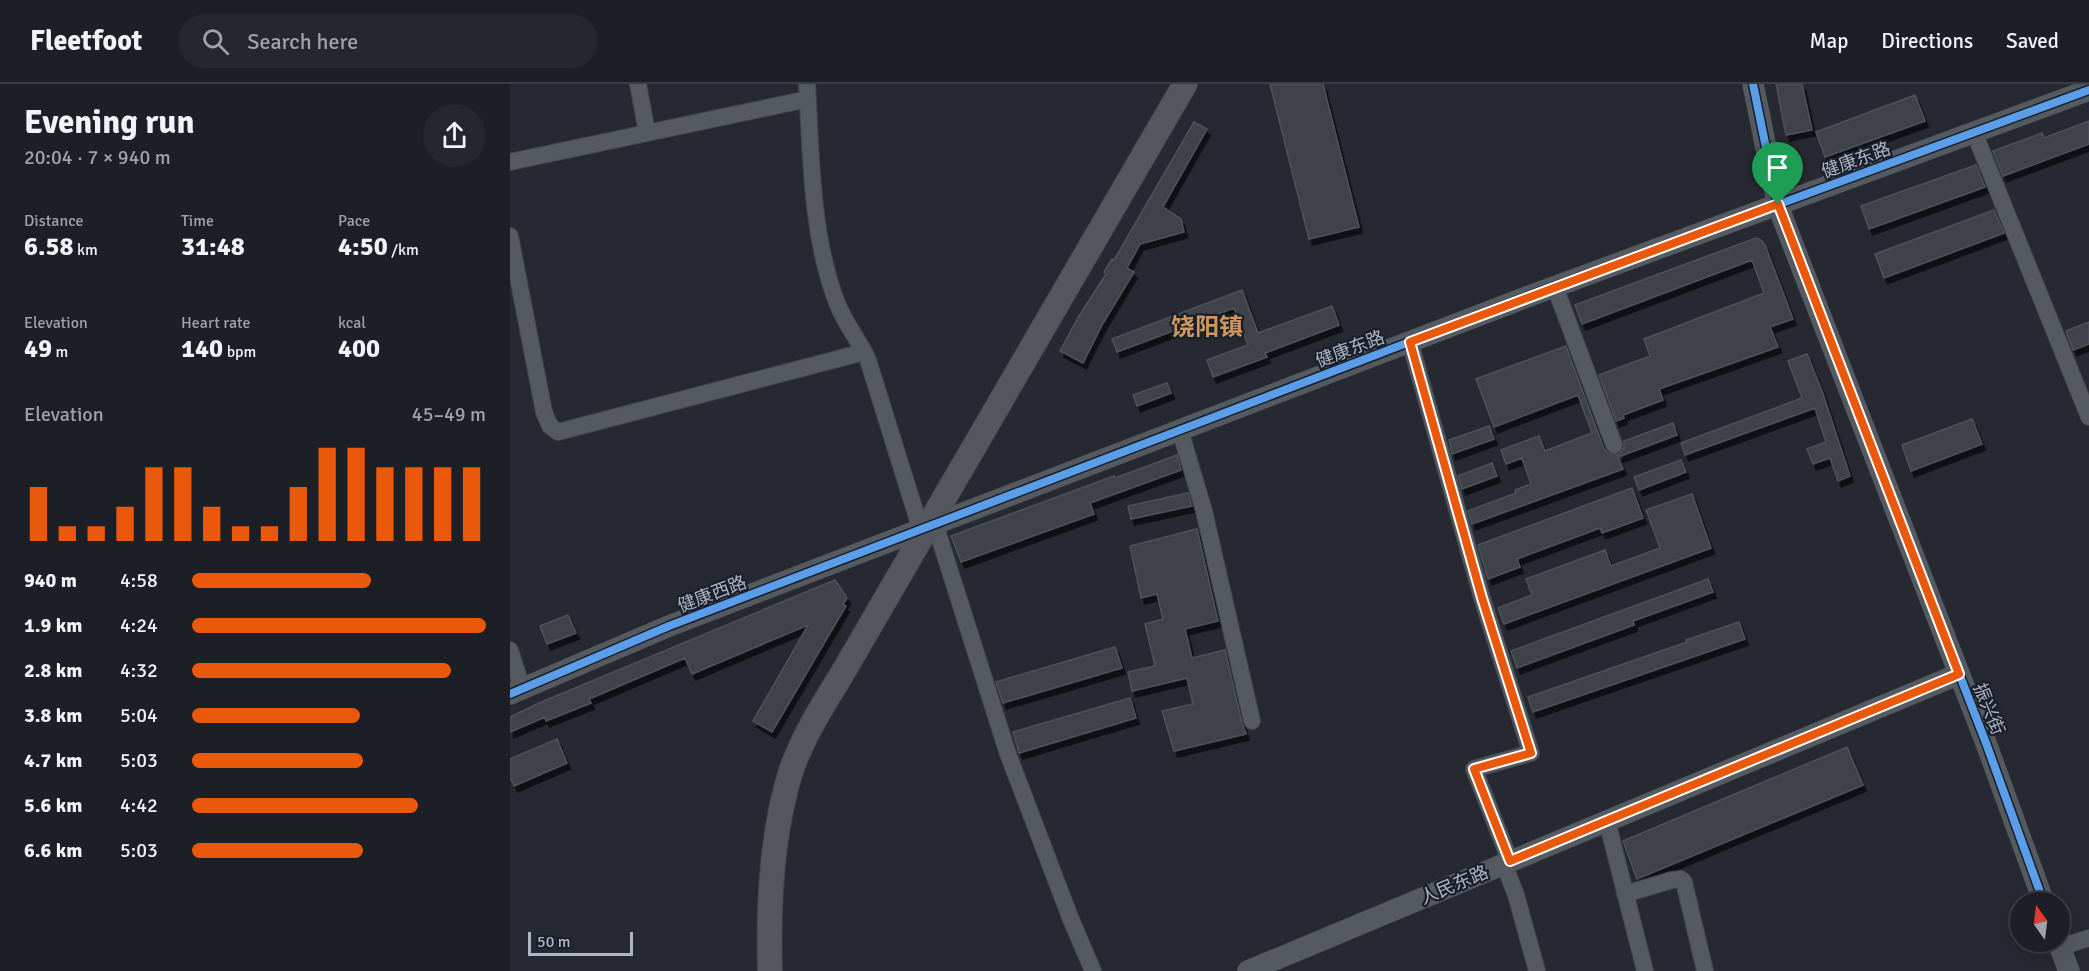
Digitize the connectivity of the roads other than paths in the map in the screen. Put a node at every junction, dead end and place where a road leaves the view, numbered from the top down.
1 (638, 84) edge
2 (1185, 84) edge
3 (1753, 84) edge
4 (2089, 90) edge
5 (808, 91) edge
6 (1974, 132) junction
7 (647, 133) junction
8 (510, 162) edge
9 (1778, 204) junction
10 (510, 236) edge
11 (1555, 287) junction
12 (1410, 342) junction
13 (864, 352) junction
14 (2089, 417) edge
15 (1180, 430) junction
16 (1614, 445) dead end
17 (927, 527) junction
18 (510, 650) edge
19 (1959, 674) junction
20 (516, 691) edge
21 (1252, 721) dead end
22 (1607, 821) junction
23 (1507, 863) junction
24 (2040, 892) edge
25 (1625, 894) junction
26 (2089, 938) edge
27 (2070, 942) edge
28 (2062, 952) edge
29 (770, 971) edge
30 (1093, 971) edge
31 (1248, 971) edge
32 (1537, 971) edge
33 (1645, 971) edge
34 (1706, 971) edge
35 (2069, 971) edge

1 - 7 street
2 - 17 main road
3 - 9 street, 振兴街
4 - 6 street, 健康东路
5 - 7 street
5 - 13 street
6 - 9 street, 健康东路
6 - 14 street
7 - 8 street
9 - 11 street, 健康东路
9 - 19 street, 振兴街
10 - 13 street
11 - 12 street, 健康东路
11 - 16 street
12 - 15 street, 健康东路
12 - 23 street
13 - 17 street
15 - 17 street, 健康东路
15 - 21 street
17 - 20 street, 健康西路
17 - 29 main road
17 - 30 street
18 - 20 street
19 - 22 street, 人民东路
19 - 24 street, 振兴街
22 - 23 street, 人民东路
22 - 25 street
23 - 31 street, 人民东路
23 - 32 street
25 - 33 street
25 - 34 street
26 - 27 street
28 - 35 street

